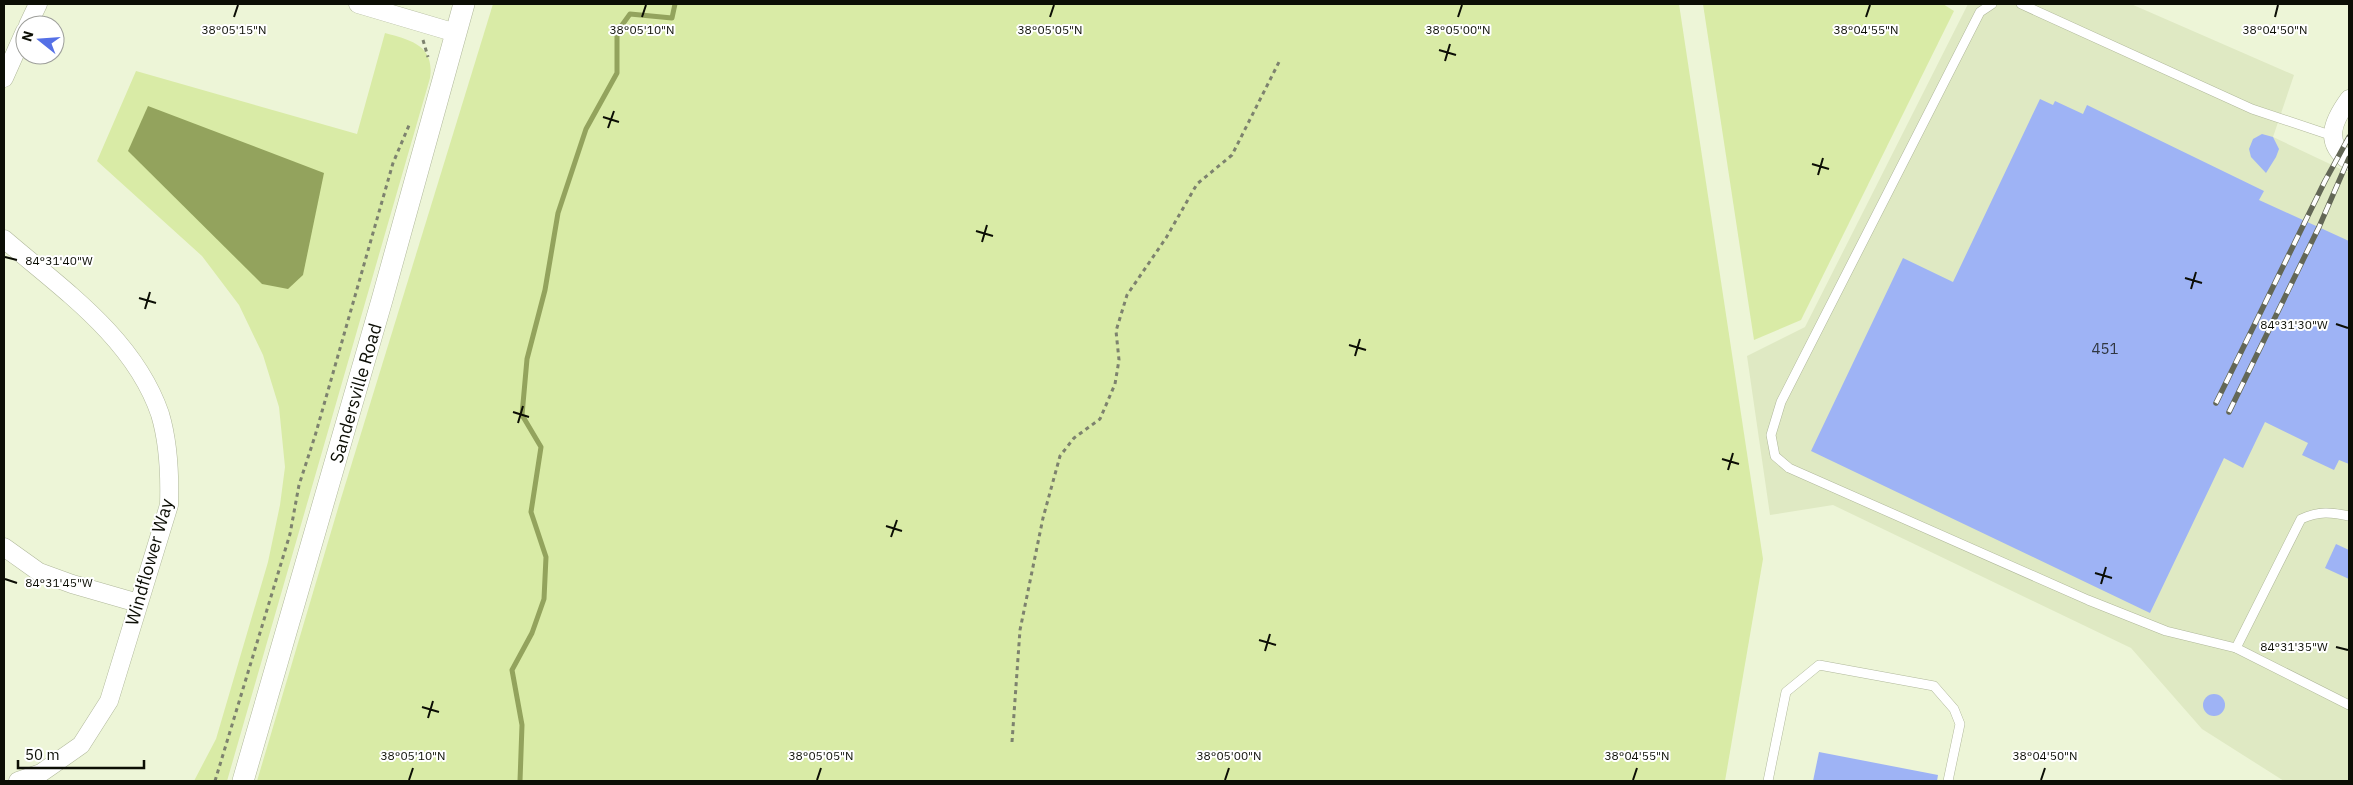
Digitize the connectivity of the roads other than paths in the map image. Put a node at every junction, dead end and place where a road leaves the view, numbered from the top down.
1 (358, 4) edge
2 (464, 4) edge
3 (1992, 4) edge
4 (2021, 4) edge
5 (456, 33) junction
6 (15, 53) edge
7 (4, 78) edge
8 (2349, 99) edge
9 (2333, 136) junction
10 (2349, 161) edge
11 (4, 239) edge
12 (2349, 516) edge
13 (4, 547) edge
14 (138, 602) junction
15 (2236, 648) junction
16 (2349, 705) edge
17 (18, 781) edge
18 (243, 781) edge
19 (1768, 781) edge
20 (1948, 781) edge

1 - 5 street
2 - 5 street, Sandersville Road
3 - 15 lane
4 - 9 lane
5 - 18 street, Sandersville Road
6 - 7 street
8 - 9 street
9 - 10 street
11 - 14 street, Windflower Way
12 - 15 lane
13 - 14 street
14 - 17 street, Windflower Way
15 - 16 lane
19 - 20 lane

